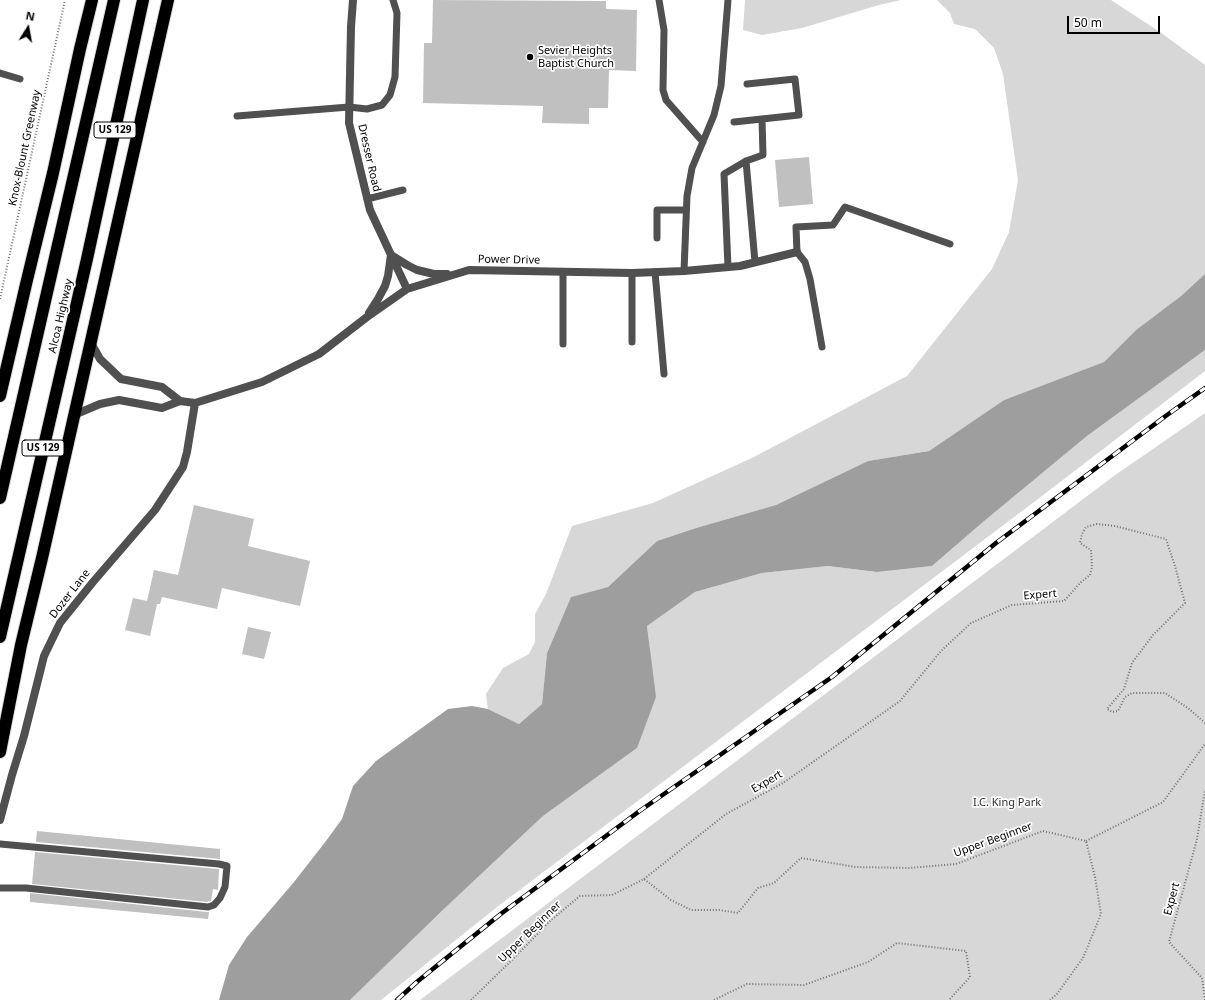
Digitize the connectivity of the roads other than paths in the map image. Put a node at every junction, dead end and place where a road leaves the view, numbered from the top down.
1 (92, 0) edge
2 (114, 0) edge
3 (143, 0) edge
4 (168, 0) edge
5 (353, 0) edge
6 (393, 0) edge
7 (659, 0) edge
8 (728, 0) edge
9 (0, 73) edge
10 (20, 79) dead end
11 (747, 84) dead end
12 (349, 107) junction
13 (237, 116) dead end
14 (762, 119) junction
15 (734, 122) dead end
16 (703, 142) junction
17 (746, 161) junction
18 (403, 190) dead end
19 (367, 199) junction
20 (686, 210) junction
21 (657, 238) dead end
22 (950, 244) dead end
23 (797, 252) junction
24 (391, 255) junction
25 (755, 262) junction
26 (728, 267) junction
27 (684, 271) junction
28 (563, 272) junction
29 (654, 272) junction
30 (632, 273) junction
31 (458, 274) junction
32 (407, 289) junction
33 (367, 316) junction
34 (90, 341) junction
35 (632, 342) dead end
36 (563, 344) dead end
37 (822, 347) dead end
38 (664, 374) dead end
39 (0, 396) edge
40 (180, 401) junction
41 (194, 403) junction
42 (74, 415) junction
43 (0, 498) edge
44 (0, 637) edge
45 (0, 752) edge
46 (0, 820) edge
47 (0, 844) edge
48 (0, 888) edge

1 - 39 highway
2 - 43 highway, Alcoa Highway / US 129
3 - 44 highway, Alcoa Highway / US 129
4 - 34 highway
5 - 12 street, Dresser Road
6 - 12 lane
7 - 16 lane
8 - 16 lane
9 - 10 lane
11 - 14 lane
12 - 13 lane
12 - 19 street, Dresser Road
14 - 15 lane
14 - 17 lane
16 - 20 lane
17 - 25 lane
17 - 26 lane
18 - 19 lane
19 - 24 street, Dresser Road
20 - 21 lane
20 - 27 lane
22 - 23 lane
23 - 25 street, Power Drive
23 - 37 lane
24 - 31 street
24 - 32 street, Dresser Road
24 - 33 street
25 - 26 street, Power Drive
26 - 27 street, Power Drive
27 - 29 street, Power Drive
28 - 30 street, Power Drive
28 - 31 street, Power Drive
28 - 36 lane
29 - 30 street, Power Drive
29 - 38 lane
30 - 35 lane
31 - 32 street, Power Drive
32 - 33 street, Power Drive
33 - 41 street, Power Drive
34 - 40 street, Power Drive
34 - 42 highway
40 - 41 street, Power Drive
40 - 42 street, Power Drive
41 - 46 street, Dozer Lane
42 - 45 highway
47 - 48 lane

